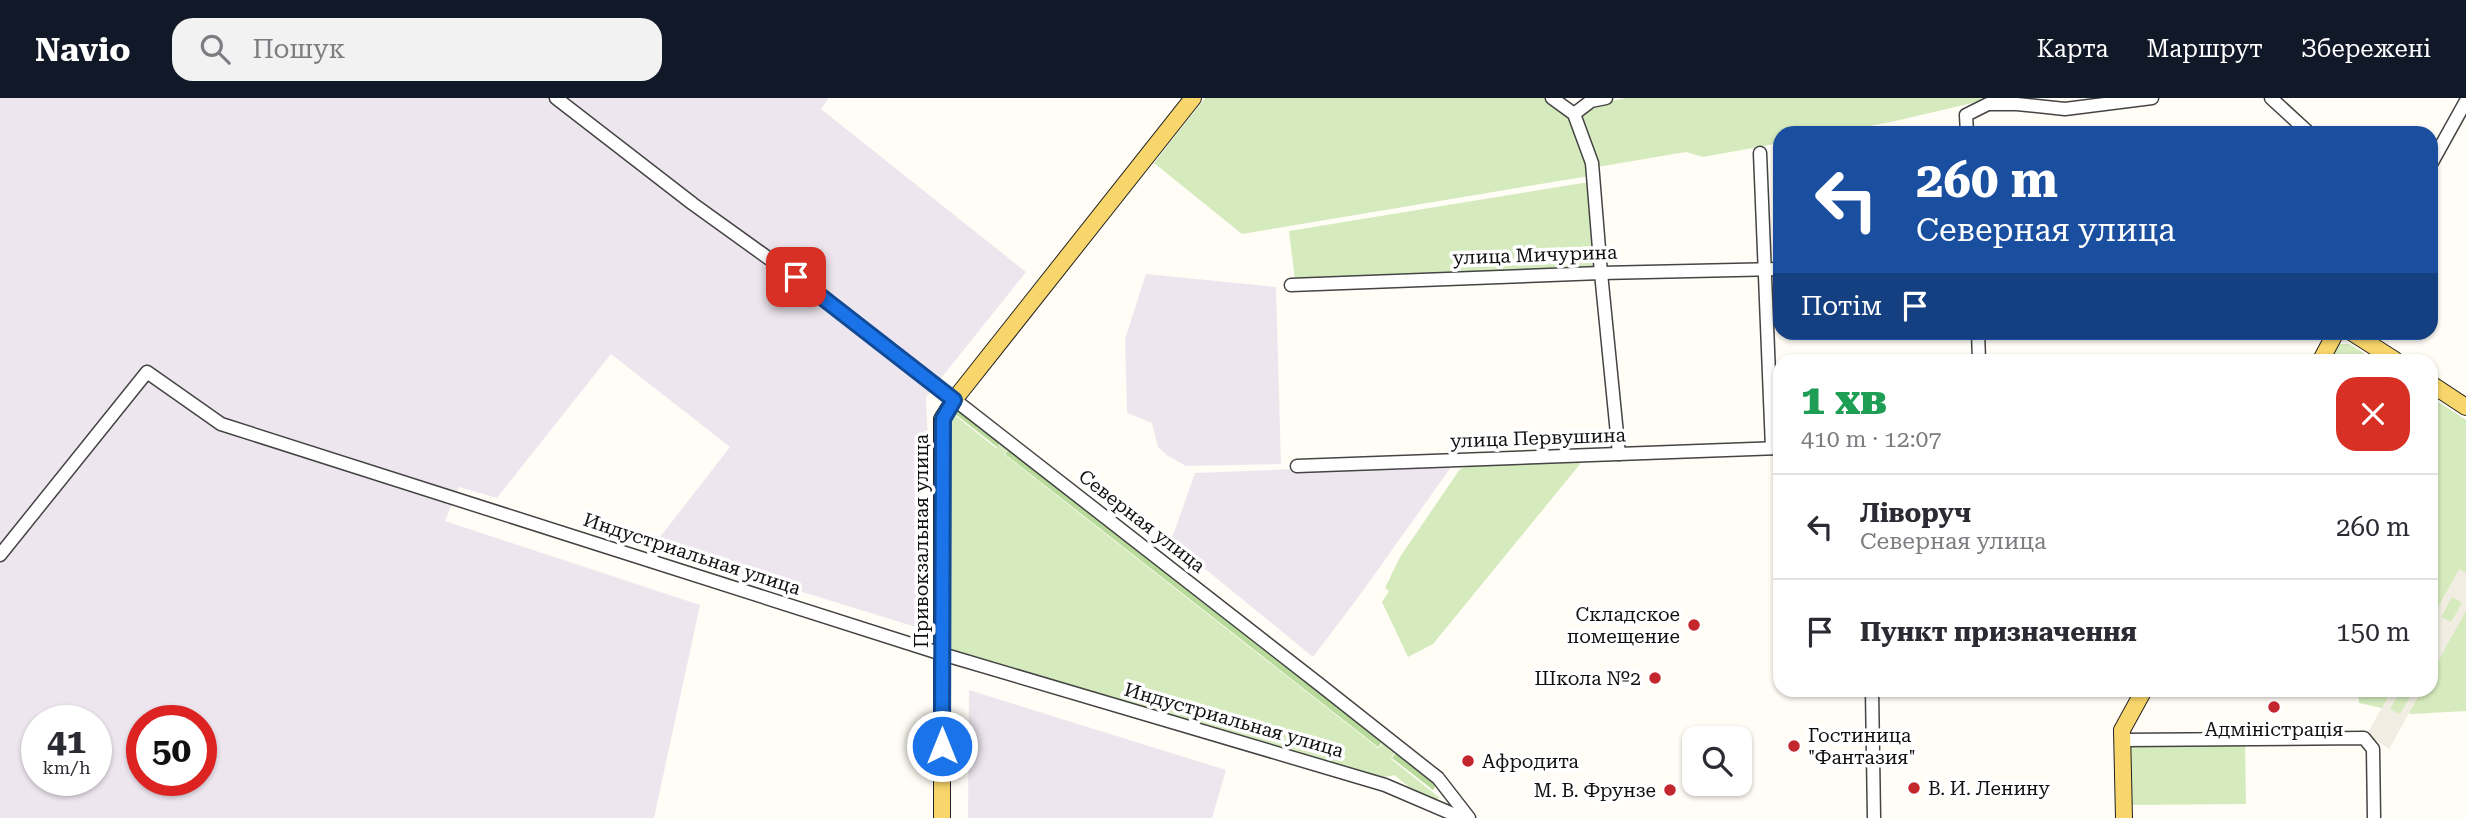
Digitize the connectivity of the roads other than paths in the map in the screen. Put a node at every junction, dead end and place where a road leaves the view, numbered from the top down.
1 (556, 98) edge
2 (1193, 98) edge
3 (1552, 98) edge
4 (1606, 98) edge
5 (2152, 98) edge
6 (2271, 98) edge
7 (1987, 101) edge
8 (2466, 101) edge
9 (1574, 114) junction
10 (1967, 126) edge
11 (2301, 126) edge
12 (2438, 151) edge
13 (1760, 153) dead end
14 (1764, 269) junction
15 (1773, 269) edge
16 (1601, 273) junction
17 (1291, 285) dead end
18 (2364, 340) edge
19 (2386, 354) edge
20 (2438, 389) edge
21 (954, 400) junction
22 (1773, 403) edge
23 (2466, 407) edge
24 (1773, 448) edge
25 (1619, 454) junction
26 (1297, 466) dead end
27 (0, 555) edge
28 (942, 654) junction
29 (1871, 697) edge
30 (2140, 697) edge
31 (2123, 740) junction
32 (942, 818) edge
33 (1462, 818) edge
34 (1469, 818) edge
35 (1874, 818) edge
36 (2124, 818) edge
37 (2374, 818) edge

1 - 21 street, Северная улица
2 - 21 main road, Привокзальная улица
3 - 9 street
4 - 9 street
5 - 7 street
6 - 11 street
7 - 10 street
8 - 12 street
9 - 16 street
13 - 14 street
14 - 15 street, улица Мичурина
14 - 16 street, улица Мичурина
14 - 22 street
16 - 17 street, улица Мичурина
16 - 25 street
18 - 19 main road
20 - 23 main road
21 - 28 main road, Привокзальная улица
21 - 34 street, Северная улица
24 - 25 street, улица Первушина
25 - 26 street, улица Первушина
27 - 28 street, Индустриальная улица
28 - 32 main road, Привокзальная улица
28 - 33 street, Индустриальная улица
29 - 35 street
30 - 31 main road
31 - 36 main road
31 - 37 street

